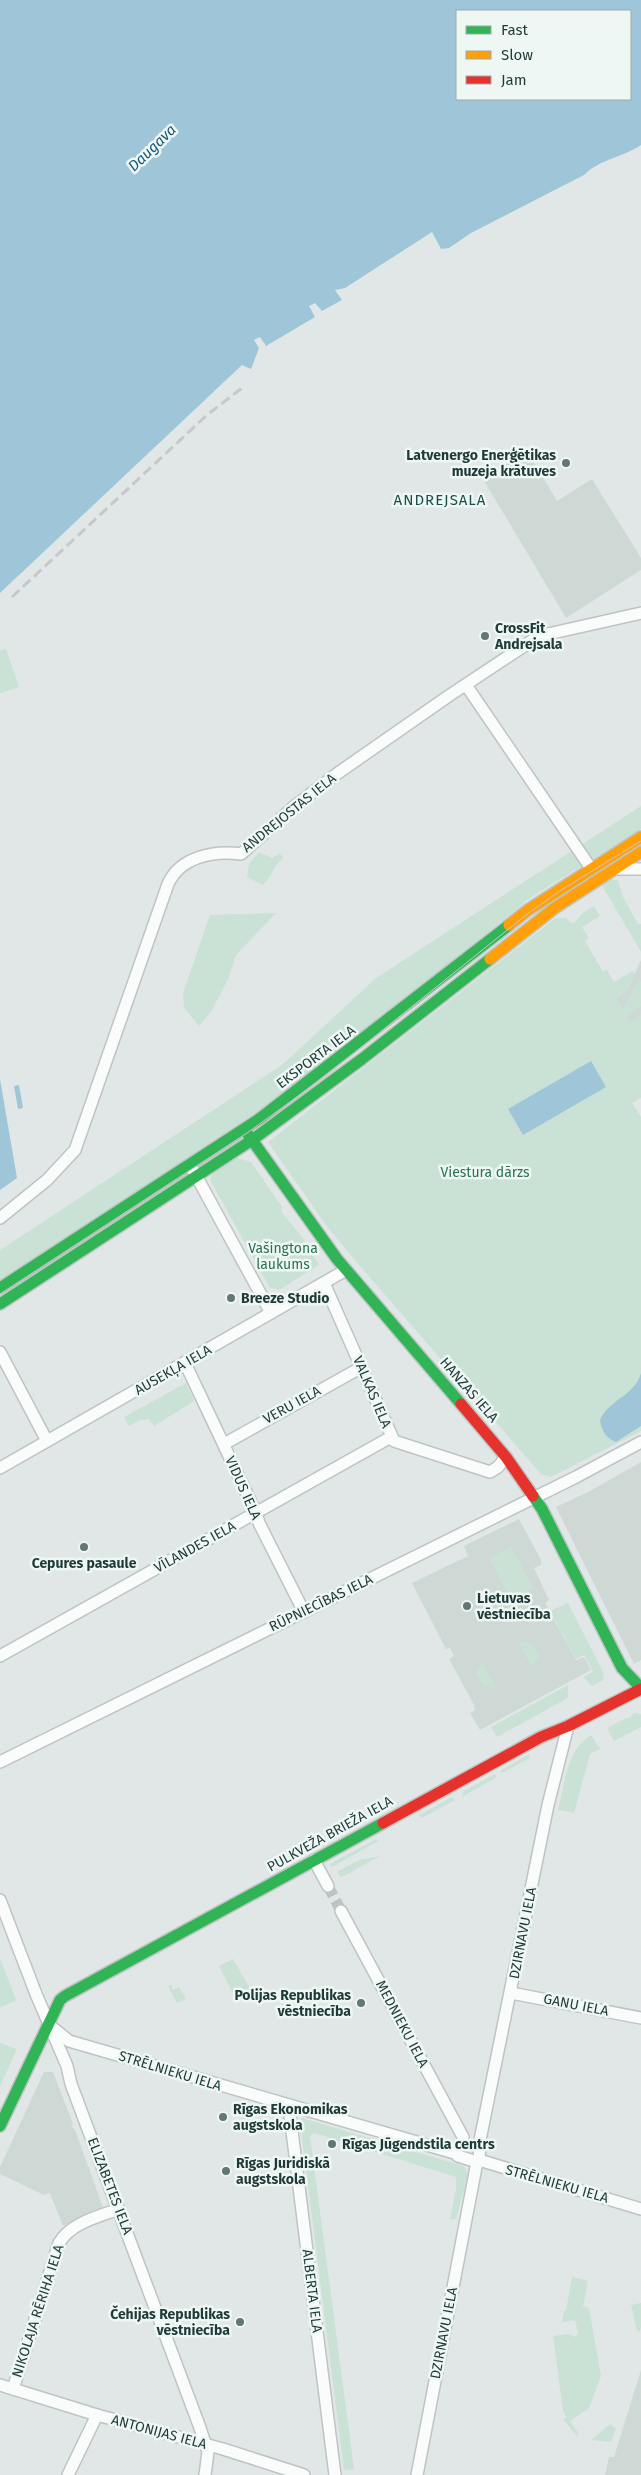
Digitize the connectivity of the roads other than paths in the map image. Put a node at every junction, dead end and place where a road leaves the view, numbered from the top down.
1 (641, 613) edge
2 (466, 685) junction
3 (641, 836) edge
4 (627, 845) junction
5 (638, 855) edge
6 (602, 860) junction
7 (588, 864) dead end
8 (641, 868) edge
9 (615, 869) junction
10 (244, 1129) junction
11 (252, 1140) junction
12 (190, 1164) junction
13 (197, 1176) junction
14 (0, 1218) edge
15 (346, 1270) junction
16 (324, 1283) junction
17 (0, 1288) edge
18 (0, 1304) edge
19 (271, 1313) junction
20 (0, 1352) edge
21 (185, 1363) junction
22 (362, 1367) junction
23 (391, 1437) junction
24 (48, 1441) junction
25 (641, 1442) edge
26 (224, 1444) junction
27 (506, 1457) junction
28 (0, 1468) edge
29 (536, 1497) junction
30 (256, 1513) junction
31 (304, 1612) junction
32 (0, 1656) edge
33 (641, 1689) edge
34 (568, 1726) junction
35 (0, 1762) edge
36 (314, 1860) junction
37 (328, 1886) tunnel mouth
38 (0, 1900) edge
39 (342, 1911) tunnel mouth
40 (511, 1993) junction
41 (641, 2018) edge
42 (48, 2024) junction
43 (291, 2106) junction
44 (0, 2126) edge
45 (463, 2137) junction
46 (480, 2140) junction
47 (458, 2154) junction
48 (478, 2161) junction
49 (641, 2209) edge
50 (119, 2210) junction
51 (0, 2385) edge
52 (13, 2389) junction
53 (97, 2415) junction
54 (206, 2444) junction
55 (68, 2475) edge
56 (205, 2475) edge
57 (304, 2475) edge
58 (336, 2475) edge
59 (417, 2475) edge

1 - 2 street, ANDREJOSTAS IELA
2 - 7 street
2 - 14 street, ANDREJOSTAS IELA
3 - 4 main road, EKSPORTA IELA
4 - 5 street
4 - 6 main road, EKSPORTA IELA
5 - 8 street
5 - 9 main road, EKSPORTA IELA
6 - 9 street
6 - 10 main road, EKSPORTA IELA
8 - 9 street
9 - 11 main road, EKSPORTA IELA
10 - 11 main road, HANZAS IELA
10 - 12 main road, EKSPORTA IELA
11 - 13 main road, EKSPORTA IELA
11 - 15 main road, HANZAS IELA
12 - 13 street
12 - 17 main road, EKSPORTA IELA
13 - 18 main road, EKSPORTA IELA
13 - 19 street
15 - 16 street, AUSEKĻA IELA
15 - 27 main road, HANZAS IELA
16 - 19 street, AUSEKĻA IELA
16 - 22 street, VALKAS IELA
19 - 21 street, AUSEKĻA IELA
20 - 24 street
21 - 24 street, AUSEKĻA IELA
21 - 26 street, VIDUS IELA
22 - 23 street, VALKAS IELA
22 - 26 street, VERU IELA
23 - 27 street, VALKAS IELA
23 - 30 street, VĪLANDES IELA
24 - 28 street, AUSEKĻA IELA
25 - 29 street, RŪPNIECĪBAS IELA
26 - 30 street, VIDUS IELA
27 - 29 main road, HANZAS IELA
29 - 31 street, RŪPNIECĪBAS IELA
29 - 33 main road, HANZAS IELA
30 - 31 street, VIDUS IELA
30 - 32 street, VĪLANDES IELA
31 - 35 street, RŪPNIECĪBAS IELA
33 - 34 main road, PULKVEŽA BRIEŽA IELA
34 - 36 main road, PULKVEŽA BRIEŽA IELA
34 - 40 street, DZIRNAVU IELA
36 - 37 street
36 - 42 main road, PULKVEŽA BRIEŽA IELA
38 - 42 street, ELIZABETES IELA
39 - 45 street, MEDNIEKU IELA
40 - 41 street, GANU IELA
40 - 46 street, DZIRNAVU IELA
42 - 43 street, STRĒLNIEKU IELA
42 - 44 main road, PULKVEŽA BRIEŽA IELA
42 - 50 street, ELIZABETES IELA
43 - 47 street, STRĒLNIEKU IELA
43 - 58 street, ALBERTA IELA
45 - 46 street
45 - 47 street
46 - 48 street, DZIRNAVU IELA
47 - 48 street, STRĒLNIEKU IELA
48 - 49 street, STRĒLNIEKU IELA
48 - 59 street, DZIRNAVU IELA
50 - 52 street, NIKOLAJA RĒRIHA IELA
50 - 54 street, ELIZABETES IELA
51 - 52 street, ANTONIJAS IELA
52 - 53 street, ANTONIJAS IELA
53 - 54 street, ANTONIJAS IELA
53 - 55 street
54 - 56 street, ELIZABETES IELA
54 - 57 street, ANTONIJAS IELA

